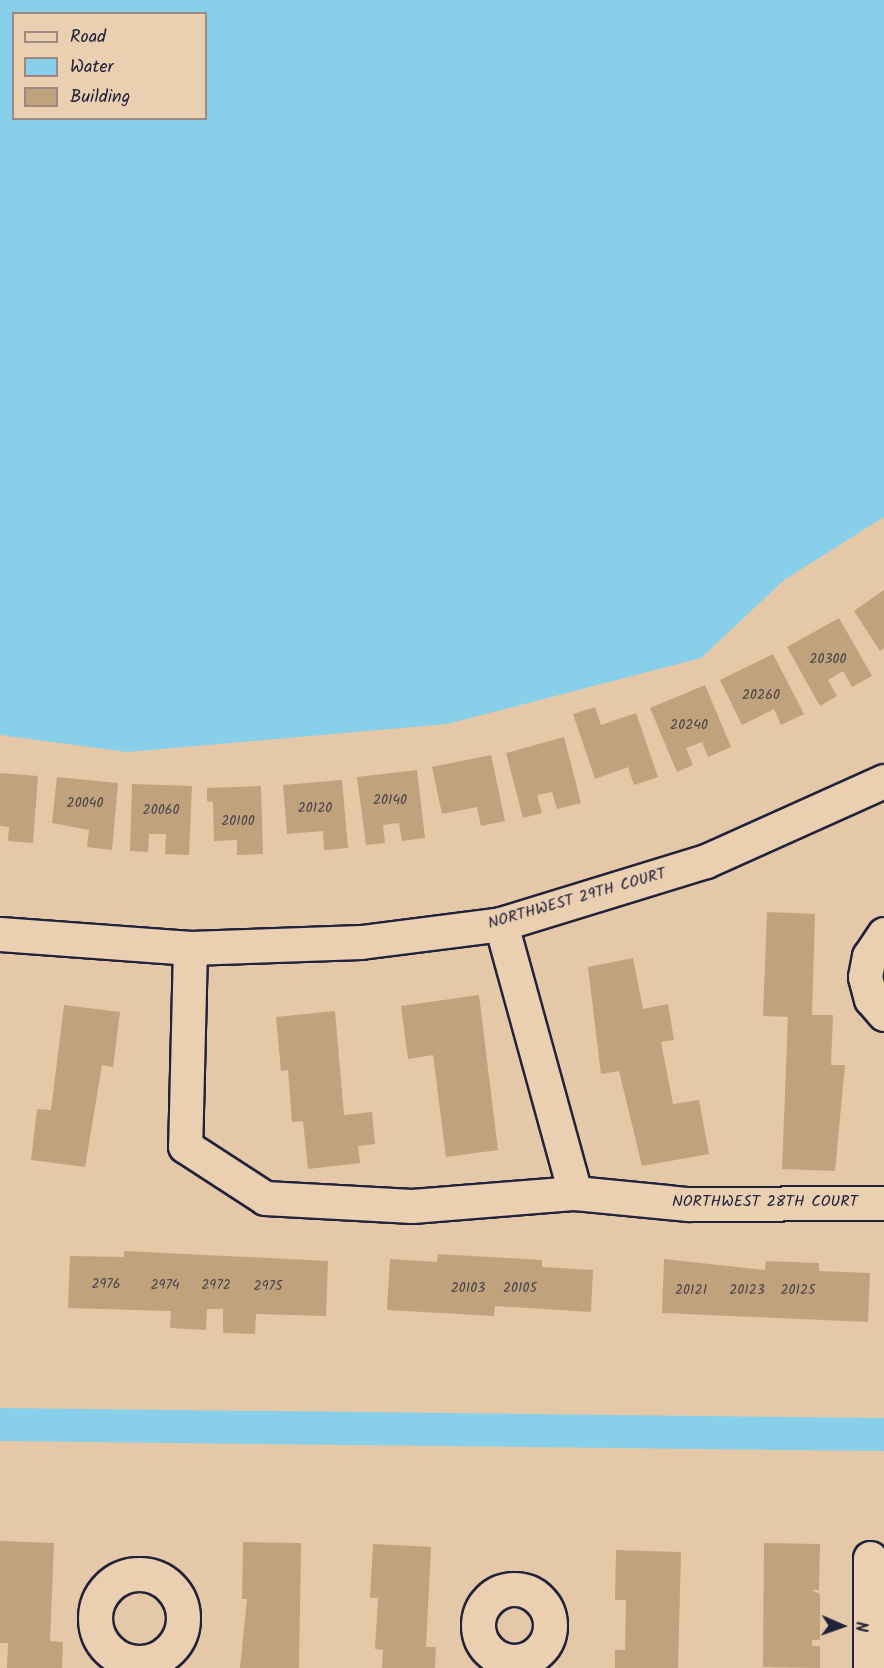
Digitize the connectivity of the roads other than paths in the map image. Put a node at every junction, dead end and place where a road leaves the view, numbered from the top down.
1 (884, 781) edge
2 (501, 924) junction
3 (0, 934) edge
4 (884, 934) edge
5 (190, 948) junction
6 (884, 1014) edge
7 (575, 1193) junction
8 (884, 1203) edge
9 (870, 1558) dead end
10 (870, 1668) edge

1 - 2 street, NORTHWEST 29TH COURT
2 - 5 street, NORTHWEST 29TH COURT
2 - 7 street
3 - 5 street, NORTHWEST 29TH COURT
4 - 6 street
5 - 7 street, NORTHWEST 28TH COURT
7 - 8 street, NORTHWEST 28TH COURT
9 - 10 street

